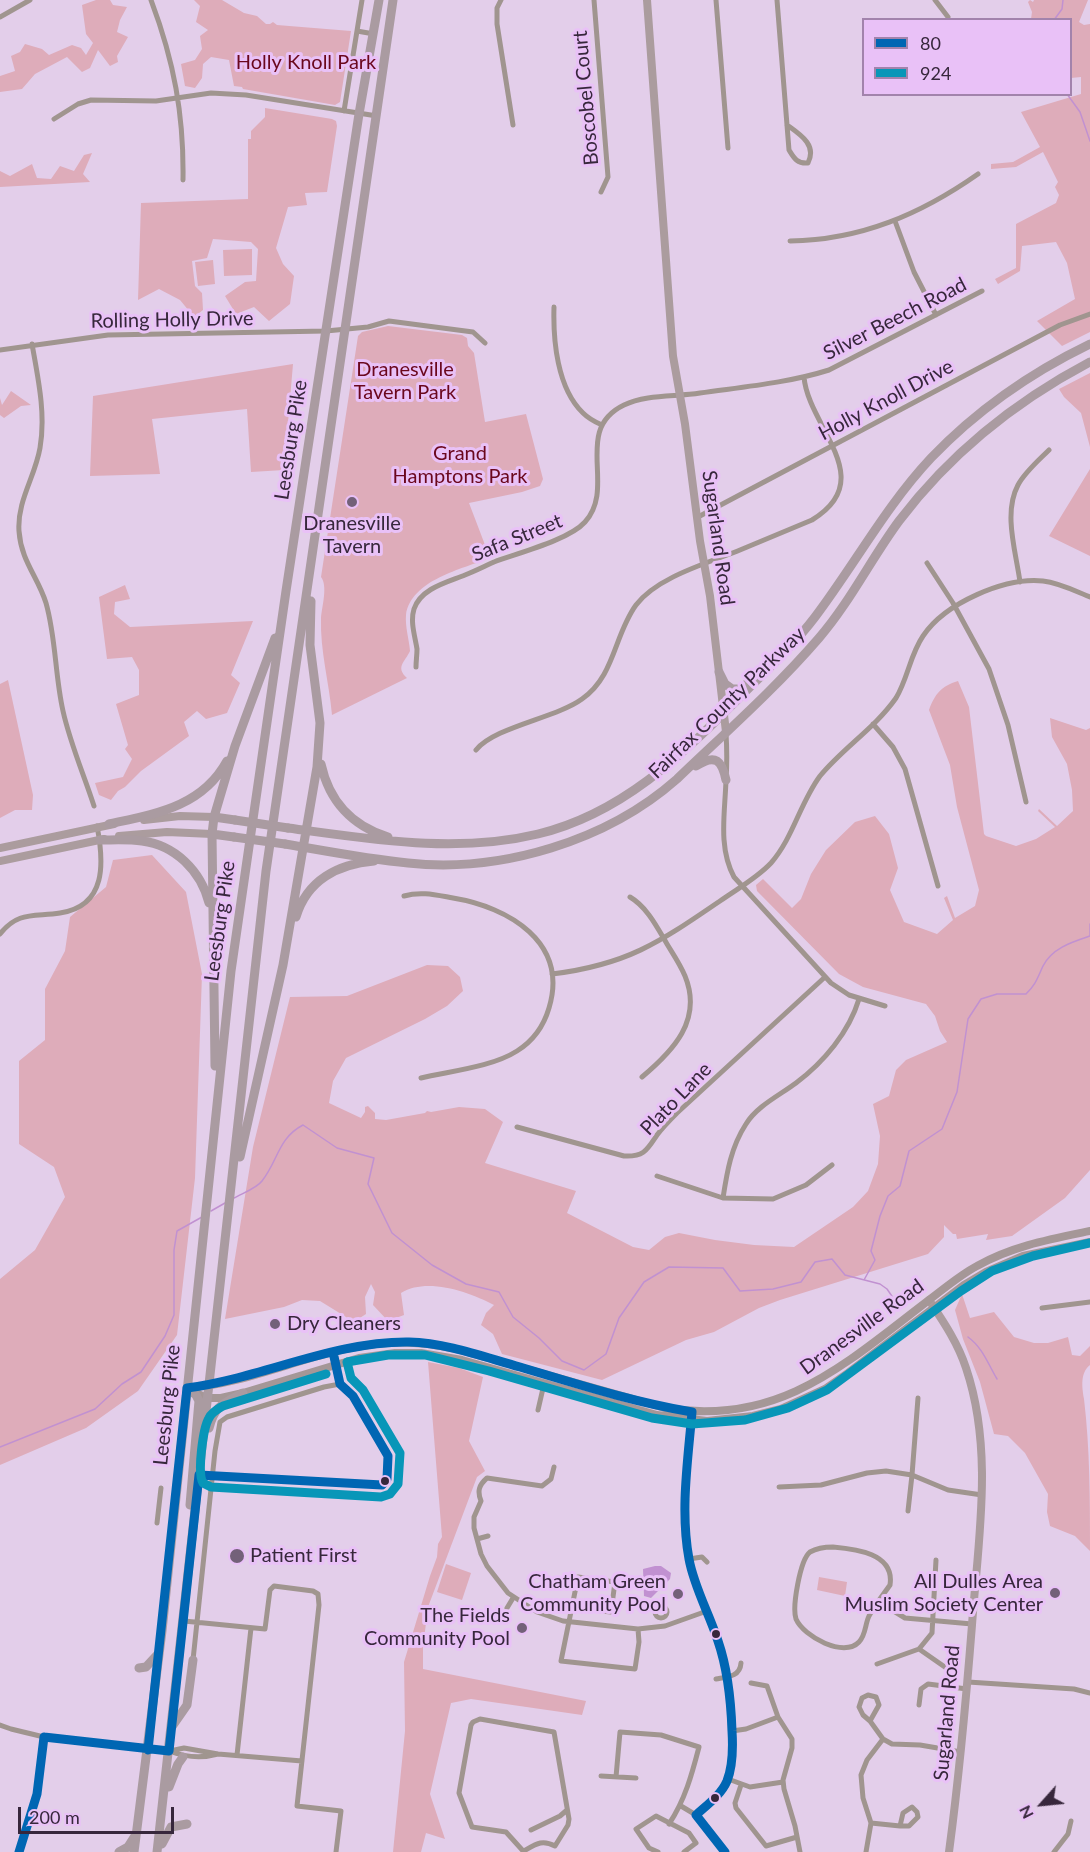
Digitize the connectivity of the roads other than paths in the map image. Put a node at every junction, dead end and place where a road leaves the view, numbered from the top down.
1 (30, 0) edge
2 (151, 0) edge
3 (362, 0) edge
4 (379, 0) edge
5 (393, 0) edge
6 (501, 0) edge
7 (594, 0) edge
8 (647, 0) edge
9 (716, 0) edge
10 (777, 0) edge
11 (935, 0) edge
12 (0, 17) edge
13 (948, 17) dead end
14 (357, 31) junction
15 (374, 34) junction
16 (179, 97) junction
17 (345, 111) junction
18 (359, 114) junction
19 (376, 116) junction
20 (54, 119) dead end
21 (513, 125) dead end
22 (787, 125) junction
23 (728, 148) dead end
24 (978, 174) dead end
25 (183, 180) dead end
26 (601, 192) dead end
27 (895, 221) junction
28 (790, 241) dead end
29 (982, 291) dead end
30 (554, 307) dead end
31 (1090, 314) edge
32 (936, 315) junction
33 (346, 329) junction
34 (326, 331) junction
35 (485, 343) dead end
36 (32, 344) junction
37 (1090, 344) edge
38 (0, 350) edge
39 (1090, 362) edge
40 (804, 377) junction
41 (679, 396) junction
42 (602, 425) junction
43 (833, 445) junction
44 (1049, 450) dead end
45 (698, 517) junction
46 (312, 556) junction
47 (927, 563) dead end
48 (704, 565) junction
49 (1020, 582) junction
50 (286, 591) junction
51 (1090, 597) edge
52 (954, 607) junction
53 (416, 667) dead end
54 (770, 668) junction
55 (719, 672) junction
56 (724, 713) junction
57 (873, 724) junction
58 (726, 732) junction
59 (235, 746) junction
60 (476, 750) dead end
61 (319, 751) junction
62 (677, 779) junction
63 (726, 780) junction
64 (1026, 802) dead end
65 (94, 806) dead end
66 (214, 817) junction
67 (109, 824) junction
68 (97, 826) junction
69 (308, 831) junction
70 (212, 834) junction
71 (100, 840) junction
72 (411, 843) junction
73 (304, 847) junction
74 (0, 848) edge
75 (0, 861) edge
76 (409, 863) junction
77 (740, 886) junction
78 (938, 886) dead end
79 (404, 896) dead end
80 (630, 897) dead end
81 (214, 926) junction
82 (0, 934) edge
83 (664, 939) junction
84 (283, 965) junction
85 (552, 974) junction
86 (825, 977) junction
87 (859, 999) junction
88 (885, 1006) dead end
89 (642, 1077) dead end
90 (421, 1078) dead end
91 (517, 1127) dead end
92 (832, 1165) dead end
93 (210, 1170) junction
94 (657, 1176) dead end
95 (232, 1189) junction
96 (723, 1198) junction
97 (1090, 1232) edge
98 (1090, 1242) edge
99 (1090, 1302) edge
100 (932, 1303) junction
101 (1042, 1308) dead end
102 (333, 1352) junction
103 (336, 1364) junction
104 (544, 1384) junction
105 (208, 1386) junction
106 (186, 1388) junction
107 (243, 1394) junction
108 (207, 1398) junction
109 (918, 1398) dead end
110 (538, 1410) dead end
111 (691, 1416) junction
112 (201, 1459) junction
113 (554, 1467) dead end
114 (199, 1475) junction
115 (212, 1475) junction
116 (912, 1475) junction
117 (779, 1487) dead end
118 (161, 1488) dead end
119 (982, 1495) junction
120 (160, 1500) junction
121 (175, 1501) junction
122 (908, 1511) dead end
123 (157, 1523) dead end
124 (488, 1536) dead end
125 (477, 1539) junction
126 (690, 1559) junction
127 (936, 1560) dead end
128 (707, 1562) dead end
129 (190, 1564) junction
130 (513, 1598) junction
131 (879, 1602) junction
132 (507, 1608) dead end
133 (573, 1608) junction
134 (707, 1611) junction
135 (662, 1617) dead end
136 (934, 1620) junction
137 (184, 1621) junction
138 (196, 1622) junction
139 (570, 1622) junction
140 (972, 1624) junction
141 (665, 1626) junction
142 (251, 1628) junction
143 (638, 1629) junction
144 (919, 1649) junction
145 (160, 1652) junction
146 (193, 1660) joint
147 (741, 1663) dead end
148 (877, 1664) dead end
149 (139, 1668) dead end
150 (952, 1672) dead end
151 (728, 1677) junction
152 (716, 1678) dead end
153 (751, 1683) dead end
154 (968, 1685) junction
155 (1090, 1693) edge
156 (919, 1705) dead end
157 (778, 1717) junction
158 (870, 1720) junction
159 (0, 1725) edge
160 (171, 1728) junction
161 (732, 1731) junction
162 (44, 1737) junction
163 (884, 1739) junction
164 (148, 1750) junction
165 (169, 1751) junction
166 (961, 1752) junction
167 (218, 1754) junction
168 (237, 1755) junction
169 (183, 1756) junction
170 (302, 1761) junction
171 (601, 1776) dead end
172 (616, 1777) junction
173 (636, 1778) dead end
174 (728, 1779) junction
175 (783, 1782) junction
176 (741, 1785) junction
177 (163, 1806) junction
178 (681, 1806) junction
179 (567, 1810) junction
180 (696, 1815) junction
181 (1071, 1821) dead end
182 (871, 1823) junction
183 (187, 1824) dead end
184 (669, 1824) junction
185 (900, 1826) dead end
186 (137, 1834) junction
187 (536, 1834) junction
188 (797, 1837) junction
189 (524, 1851) edge
190 (19, 1852) edge
191 (119, 1852) edge
192 (134, 1852) edge
193 (158, 1852) edge
194 (336, 1852) edge
195 (658, 1852) edge
196 (684, 1852) edge
197 (725, 1852) edge
198 (800, 1852) edge
199 (866, 1852) edge
200 (949, 1852) edge
201 (1054, 1852) edge

1 - 12 street
2 - 16 street
3 - 14 street
4 - 15 highway, Leesburg Pike
5 - 19 highway, Leesburg Pike
6 - 21 street
7 - 26 street, Boscobel Court
8 - 41 street, Sugarland Road
9 - 23 street
10 - 22 street
11 - 13 street
14 - 15 street
14 - 17 street
15 - 18 highway, Leesburg Pike
16 - 17 street
16 - 20 street
16 - 25 street
17 - 18 street
18 - 19 street
18 - 34 highway, Leesburg Pike
19 - 33 highway, Leesburg Pike
22 - 22 street
24 - 27 street
27 - 28 street
27 - 32 street
29 - 32 street, Silver Beech Road
30 - 42 street
31 - 43 street, Holly Knoll Drive
32 - 40 street, Silver Beech Road
33 - 34 street, Rolling Holly Drive
33 - 35 street, Rolling Holly Drive
33 - 46 highway, Leesburg Pike
34 - 36 street, Rolling Holly Drive
34 - 50 highway, Leesburg Pike
36 - 38 street, Rolling Holly Drive
36 - 65 street
37 - 54 highway, Fairfax County Parkway
39 - 58 highway, Fairfax County Parkway
40 - 41 street, Silver Beech Road
40 - 43 street
41 - 42 street
41 - 45 street, Sugarland Road
42 - 53 street, Safa Street
43 - 45 street, Holly Knoll Drive
43 - 48 street
44 - 49 street
45 - 48 street, Sugarland Road
46 - 61 highway
46 - 95 highway, Leesburg Pike
47 - 52 street
48 - 55 street, Sugarland Road
48 - 60 street
49 - 51 street
49 - 52 street
50 - 59 highway
50 - 93 highway, Leesburg Pike
52 - 57 street
52 - 64 street
54 - 55 highway
54 - 56 highway, Fairfax County Parkway
55 - 56 street, Sugarland Road
56 - 58 street, Sugarland Road
56 - 72 highway, Fairfax County Parkway
57 - 77 street
57 - 78 street
58 - 62 highway, Fairfax County Parkway
58 - 63 street, Sugarland Road
59 - 66 highway
59 - 67 highway
61 - 69 highway
61 - 72 highway
62 - 63 highway
62 - 76 highway, Fairfax County Parkway
63 - 77 street, Sugarland Road
66 - 67 street
66 - 69 highway, Fairfax County Parkway, bridge
66 - 70 highway
67 - 68 street
68 - 71 street
68 - 74 street
69 - 72 highway, Fairfax County Parkway
69 - 73 highway
70 - 71 street
70 - 73 highway, Fairfax County Parkway, bridge
70 - 81 highway
71 - 75 street
71 - 81 highway
71 - 82 street
73 - 76 highway, Fairfax County Parkway
73 - 84 highway
76 - 84 highway
77 - 83 street
77 - 86 street, Sugarland Road
79 - 85 street
80 - 83 street
81 - 93 highway
83 - 85 street
83 - 89 street
84 - 95 highway
85 - 90 street
86 - 87 street, Sugarland Road
86 - 91 street, Plato Lane
87 - 88 street, Sugarland Road
87 - 96 street
92 - 96 street
93 - 106 highway, Leesburg Pike
94 - 96 street
95 - 105 highway, Leesburg Pike
97 - 100 main road, Dranesville Road
98 - 100 main road, Dranesville Road
99 - 101 street
100 - 111 main road, Dranesville Road
100 - 119 street, Sugarland Road
102 - 103 street
102 - 105 main road, Dranesville Road
102 - 111 main road, Dranesville Road
103 - 104 main road, Dranesville Road
103 - 107 main road, Dranesville Road
103 - 115 street
104 - 110 street
104 - 111 main road, Dranesville Road
105 - 106 main road, Dranesville Road
105 - 108 highway, Leesburg Pike
106 - 108 main road
106 - 121 highway, Leesburg Pike
106 - 129 highway
107 - 108 main road, Dranesville Road
107 - 112 highway
108 - 112 highway, Leesburg Pike
109 - 116 street
111 - 126 street
112 - 114 highway, Leesburg Pike
113 - 125 street
114 - 115 street
114 - 129 highway, Leesburg Pike
115 - 138 street
116 - 117 street
116 - 119 street
116 - 122 street
118 - 120 street
119 - 140 street, Sugarland Road
120 - 121 street
120 - 123 street
121 - 145 highway, Leesburg Pike
124 - 125 street
125 - 130 street
126 - 128 street
126 - 134 street
127 - 136 street
129 - 137 highway, Leesburg Pike
130 - 132 street
130 - 139 street
131 - 131 street
131 - 136 street
133 - 133 street
133 - 139 street
134 - 141 street
134 - 151 street
135 - 141 street
136 - 140 street
136 - 144 street
137 - 138 street
137 - 160 highway, Leesburg Pike
138 - 142 street
138 - 146 street
139 - 143 street
139 - 143 street
140 - 154 street, Sugarland Road
141 - 143 street
142 - 168 street
142 - 170 street
144 - 148 street
144 - 150 street
145 - 149 highway
145 - 164 highway, Leesburg Pike
146 - 160 highway
147 - 151 street
151 - 152 street
151 - 161 street
153 - 157 street
154 - 155 street
154 - 156 street
154 - 166 street, Sugarland Road
157 - 161 street
157 - 175 street
158 - 158 street
158 - 163 street
159 - 162 street
160 - 165 highway, Leesburg Pike
161 - 174 street
162 - 164 street
162 - 190 street
163 - 166 street
163 - 182 street
164 - 165 street
164 - 186 highway, Leesburg Pike
165 - 167 street
165 - 169 street
165 - 177 highway, Leesburg Pike
166 - 200 street, Sugarland Road
167 - 168 street
167 - 169 street
168 - 170 street
169 - 177 highway
170 - 194 street
171 - 172 street
172 - 173 street
172 - 178 street
174 - 176 street
174 - 180 street
175 - 176 street
175 - 188 street
176 - 188 street
177 - 193 highway, Leesburg Pike
178 - 180 street
178 - 184 street
179 - 187 street
179 - 187 street
179 - 189 street
180 - 197 street
181 - 201 street
182 - 185 street
182 - 199 street
183 - 193 highway
184 - 195 street
184 - 196 street
186 - 191 highway
186 - 192 highway, Leesburg Pike
187 - 189 street
188 - 198 street

